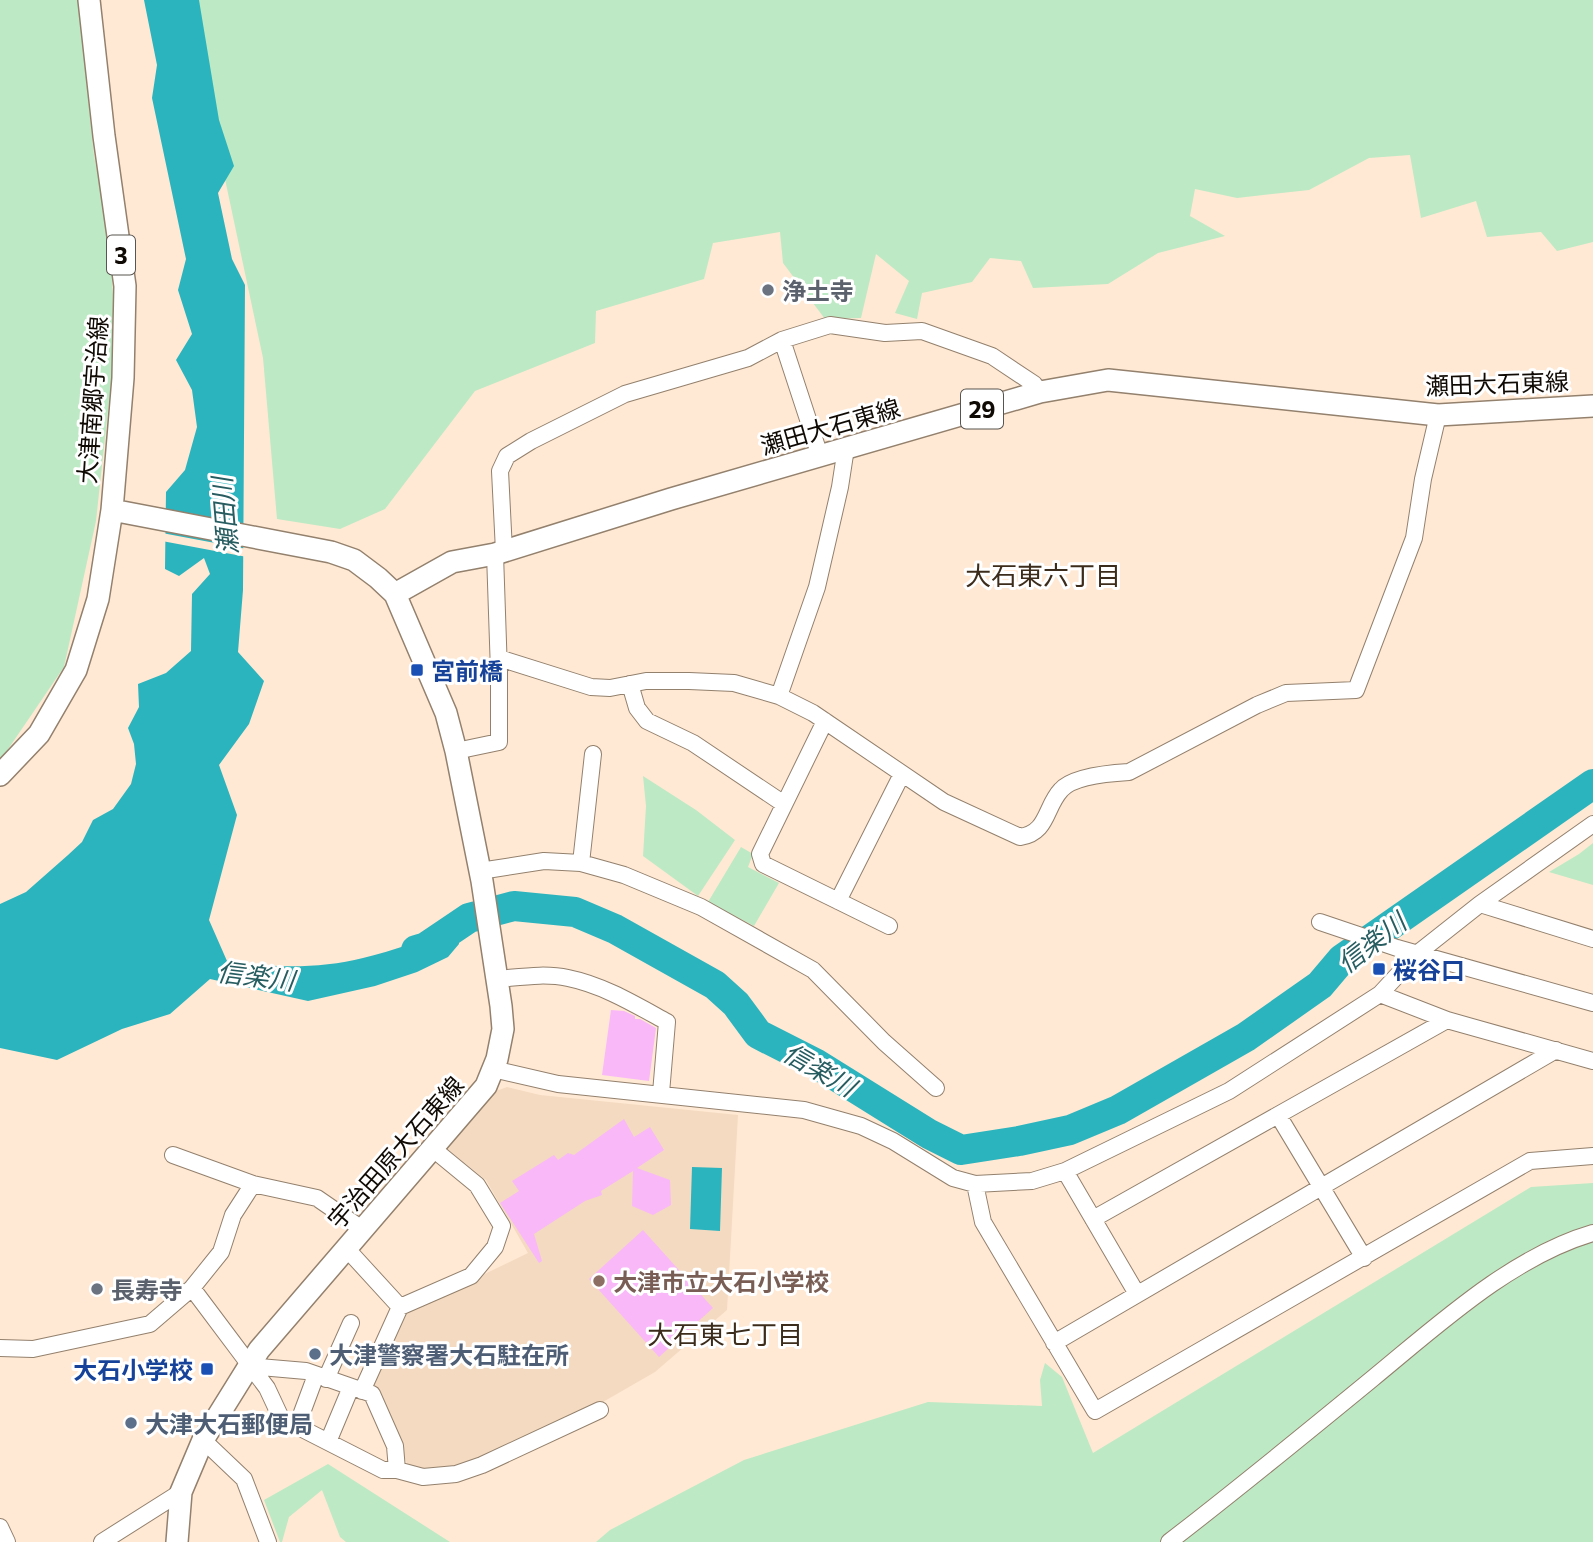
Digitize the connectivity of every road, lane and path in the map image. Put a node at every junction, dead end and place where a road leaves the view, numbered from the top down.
1 (89, 0) edge
2 (782, 340) junction
3 (1040, 393) junction
4 (1593, 406) edge
5 (1438, 415) junction
6 (846, 448) junction
7 (820, 456) junction
8 (118, 512) junction
9 (500, 553) junction
10 (396, 594) junction
11 (499, 658) junction
12 (630, 684) junction
13 (779, 696) junction
14 (825, 721) junction
15 (456, 751) junction
16 (593, 754) dead end
17 (902, 774) junction
18 (0, 775) edge
19 (784, 804) junction
20 (1593, 824) edge
21 (581, 863) junction
22 (481, 876) junction
23 (838, 901) junction
24 (1480, 904) junction
25 (1320, 922) dead end
26 (889, 926) dead end
27 (1593, 939) edge
28 (1418, 953) junction
29 (496, 972) junction
30 (1380, 994) junction
31 (1593, 1003) edge
32 (1447, 1020) junction
33 (1556, 1051) junction
34 (1593, 1061) edge
35 (493, 1069) junction
36 (936, 1088) dead end
37 (661, 1093) junction
38 (1278, 1115) junction
39 (432, 1148) junction
40 (173, 1155) dead end
41 (1593, 1156) edge
42 (1065, 1171) junction
43 (253, 1184) junction
44 (975, 1184) junction
45 (1321, 1187) junction
46 (1093, 1219) junction
47 (362, 1229) junction
48 (1593, 1233) edge
49 (346, 1248) junction
50 (1364, 1258) junction
51 (192, 1288) junction
52 (1137, 1294) junction
53 (400, 1307) junction
54 (351, 1323) dead end
55 (1054, 1343) junction
56 (0, 1348) edge
57 (249, 1366) junction
58 (321, 1377) junction
59 (357, 1389) junction
60 (600, 1410) dead end
61 (297, 1426) junction
62 (203, 1440) junction
63 (328, 1442) junction
64 (397, 1470) junction
65 (181, 1492) junction
66 (0, 1527) edge
67 (7, 1542) edge
68 (103, 1542) edge
69 (177, 1542) edge
70 (268, 1542) edge
71 (1169, 1542) edge

1 - 8 main road, 大津南郷宇治線 / 3
2 - 3 street
2 - 7 street
2 - 9 street
3 - 5 main road, 瀬田大石東線 / 29
3 - 6 main road, 瀬田大石東線 / 29
4 - 5 main road, 瀬田大石東線 / 29
5 - 17 street
6 - 7 main road, 瀬田大石東線 / 29
6 - 13 street
7 - 9 main road, 瀬田大石東線 / 29
8 - 10 main road
8 - 18 main road, 大津南郷宇治線 / 3
9 - 10 main road, 瀬田大石東線 / 29
9 - 11 street
10 - 15 main road, 宇治田原大石東線
11 - 12 street
11 - 15 street
12 - 13 street
12 - 19 street
13 - 14 street
14 - 17 street
14 - 19 street
15 - 22 main road, 宇治田原大石東線
16 - 21 street
17 - 23 street
19 - 23 street
20 - 24 street
21 - 22 street
21 - 36 street
22 - 29 main road, 宇治田原大石東線
23 - 26 street
24 - 27 street
24 - 28 street
25 - 28 street
28 - 30 street
28 - 31 street
29 - 35 main road, 宇治田原大石東線
29 - 37 street
30 - 32 street
30 - 42 street
32 - 33 street
32 - 38 street
33 - 34 street
33 - 45 street
35 - 37 street
35 - 39 main road, 宇治田原大石東線
37 - 44 street
38 - 45 street
38 - 46 street
39 - 47 main road, 宇治田原大石東線
39 - 53 street
40 - 43 street
41 - 50 street
42 - 44 street
42 - 46 street
43 - 47 street
43 - 51 street
44 - 55 street
45 - 50 street
45 - 52 street
46 - 52 street
47 - 49 main road, 宇治田原大石東線
48 - 71 street
49 - 53 street
49 - 57 main road, 宇治田原大石東線
50 - 55 street
51 - 56 street
51 - 57 street
52 - 55 street
53 - 59 street
54 - 58 street
57 - 58 street
57 - 61 street
57 - 62 main road, 宇治田原大石東線
58 - 59 street
58 - 61 street
59 - 63 street
59 - 64 street
60 - 64 street
61 - 63 street
62 - 65 main road, 宇治田原大石東線
62 - 70 street
63 - 64 street
65 - 68 street
65 - 69 main road, 宇治田原大石東線
66 - 67 street

